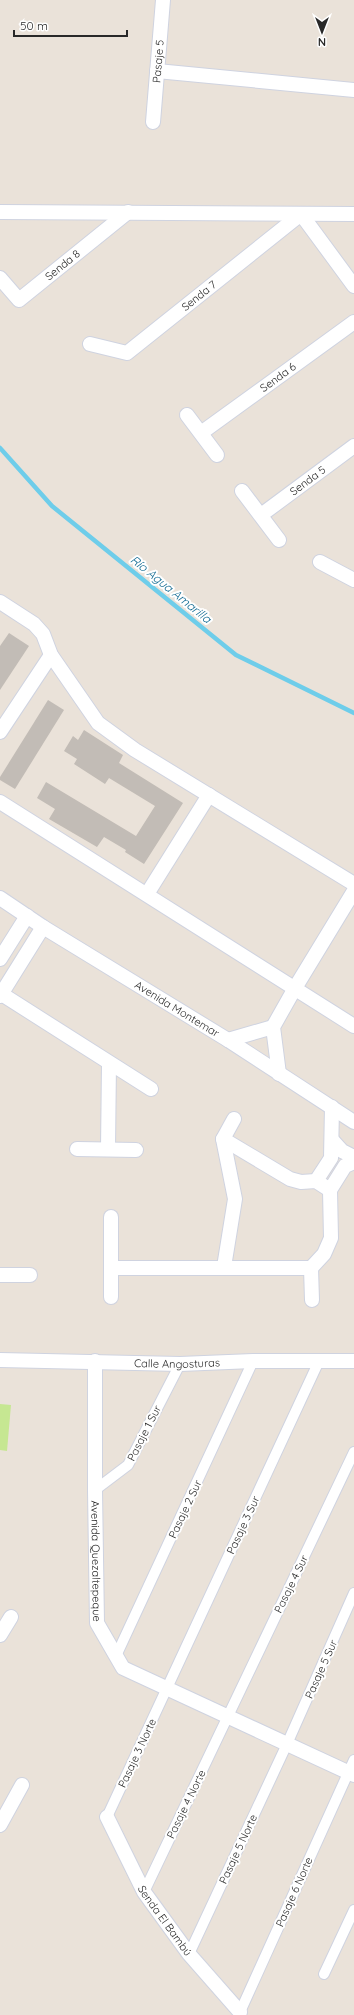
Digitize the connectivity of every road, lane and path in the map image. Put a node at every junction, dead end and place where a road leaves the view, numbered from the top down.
1 (163, 0) edge
2 (157, 71) junction
3 (354, 90) edge
4 (153, 122) dead end
5 (0, 212) edge
6 (128, 212) junction
7 (301, 214) junction
8 (354, 214) edge
9 (0, 278) edge
10 (354, 286) edge
11 (354, 322) edge
12 (90, 344) dead end
13 (187, 416) dead end
14 (201, 433) junction
15 (354, 446) edge
16 (217, 455) dead end
17 (242, 491) dead end
18 (261, 515) junction
19 (279, 540) dead end
20 (320, 562) dead end
21 (353, 578) edge
22 (0, 602) edge
23 (51, 655) junction
24 (0, 732) edge
25 (209, 795) junction
26 (0, 802) edge
27 (354, 884) edge
28 (354, 892) edge
29 (147, 894) junction
30 (0, 898) edge
31 (27, 916) junction
32 (43, 927) junction
33 (0, 959) edge
34 (295, 988) junction
35 (1, 994) edge
36 (354, 1026) edge
37 (273, 1027) junction
38 (228, 1040) junction
39 (109, 1063) junction
40 (279, 1074) junction
41 (151, 1088) dead end
42 (332, 1108) junction
43 (234, 1119) dead end
44 (354, 1122) edge
45 (223, 1139) junction
46 (332, 1140) junction
47 (78, 1149) dead end
48 (108, 1149) junction
49 (136, 1150) dead end
50 (354, 1157) edge
51 (354, 1162) edge
52 (316, 1181) junction
53 (330, 1190) junction
54 (111, 1217) dead end
55 (224, 1267) junction
56 (112, 1268) junction
57 (310, 1268) junction
58 (0, 1274) edge
59 (30, 1275) dead end
60 (111, 1297) dead end
61 (312, 1300) dead end
62 (0, 1360) edge
63 (95, 1361) junction
64 (253, 1361) junction
65 (318, 1361) junction
66 (354, 1361) edge
67 (180, 1364) junction
68 (354, 1452) edge
69 (94, 1490) junction
70 (354, 1593) edge
71 (12, 1617) dead end
72 (0, 1635) edge
73 (116, 1656) junction
74 (168, 1689) junction
75 (228, 1716) junction
76 (287, 1744) junction
77 (352, 1769) edge
78 (22, 1785) dead end
79 (107, 1817) joint
80 (0, 1825) edge
81 (144, 1892) junction
82 (354, 1910) edge
83 (189, 1954) junction
84 (324, 1974) dead end
85 (240, 2012) joint

1 - 2 street, Pasaje 5
2 - 3 street
2 - 4 street, Pasaje 5
5 - 6 street
6 - 7 street
6 - 9 street, Senda 8
7 - 8 street
7 - 10 street
7 - 12 street, Senda 7
11 - 14 street, Senda 6
13 - 14 street
14 - 16 street
15 - 18 street, Senda 5
17 - 18 street
18 - 19 street
20 - 21 street
22 - 23 street
23 - 24 street
23 - 25 street
25 - 27 street
25 - 29 street
26 - 29 street
28 - 34 street
29 - 34 street
30 - 31 street, Avenida Montemar
31 - 32 street, Avenida Montemar
31 - 33 street
32 - 35 street
32 - 38 street, Avenida Montemar
34 - 36 street
34 - 37 street
35 - 39 street
37 - 38 street
37 - 40 street
38 - 40 street, Avenida Montemar
39 - 41 street
39 - 48 street
40 - 42 street, Avenida Montemar
42 - 44 street, Avenida Montemar
42 - 46 street
43 - 45 street
45 - 52 street
45 - 55 street
46 - 50 street
46 - 52 street
47 - 48 street
48 - 49 street
51 - 53 street
52 - 53 street
53 - 57 street
54 - 56 street
55 - 56 street
55 - 57 street
56 - 60 street
57 - 61 street
58 - 59 street
62 - 63 street, Calle Angosturas
63 - 67 street, Calle Angosturas
63 - 69 street, Avenida Quezaltepeque
64 - 65 street, Calle Angosturas
64 - 67 street, Calle Angosturas
64 - 73 street, Pasaje 2 Sur
65 - 66 street, Calle Angosturas
65 - 74 street, Pasaje 3 Sur
67 - 69 street, Pasaje 1 Sur
68 - 75 street, Pasaje 4 Sur
69 - 73 street, Avenida Quezaltepeque
70 - 76 street, Pasaje 5 Sur
71 - 72 street
73 - 74 street, Avenida Quezaltepeque
74 - 75 street, Avenida Quezaltepeque
74 - 79 street, Pasaje 3 Norte
75 - 76 street, Avenida Quezaltepeque
75 - 81 street, Pasaje 4 Norte
76 - 77 street, Avenida Quezaltepeque
76 - 83 street, Pasaje 5 Norte
77 - 85 street, Pasaje 6 Norte
78 - 80 street
79 - 81 street, Senda El Bambú
81 - 83 street, Senda El Bambú
82 - 84 street
83 - 85 street, Senda El Bambú

